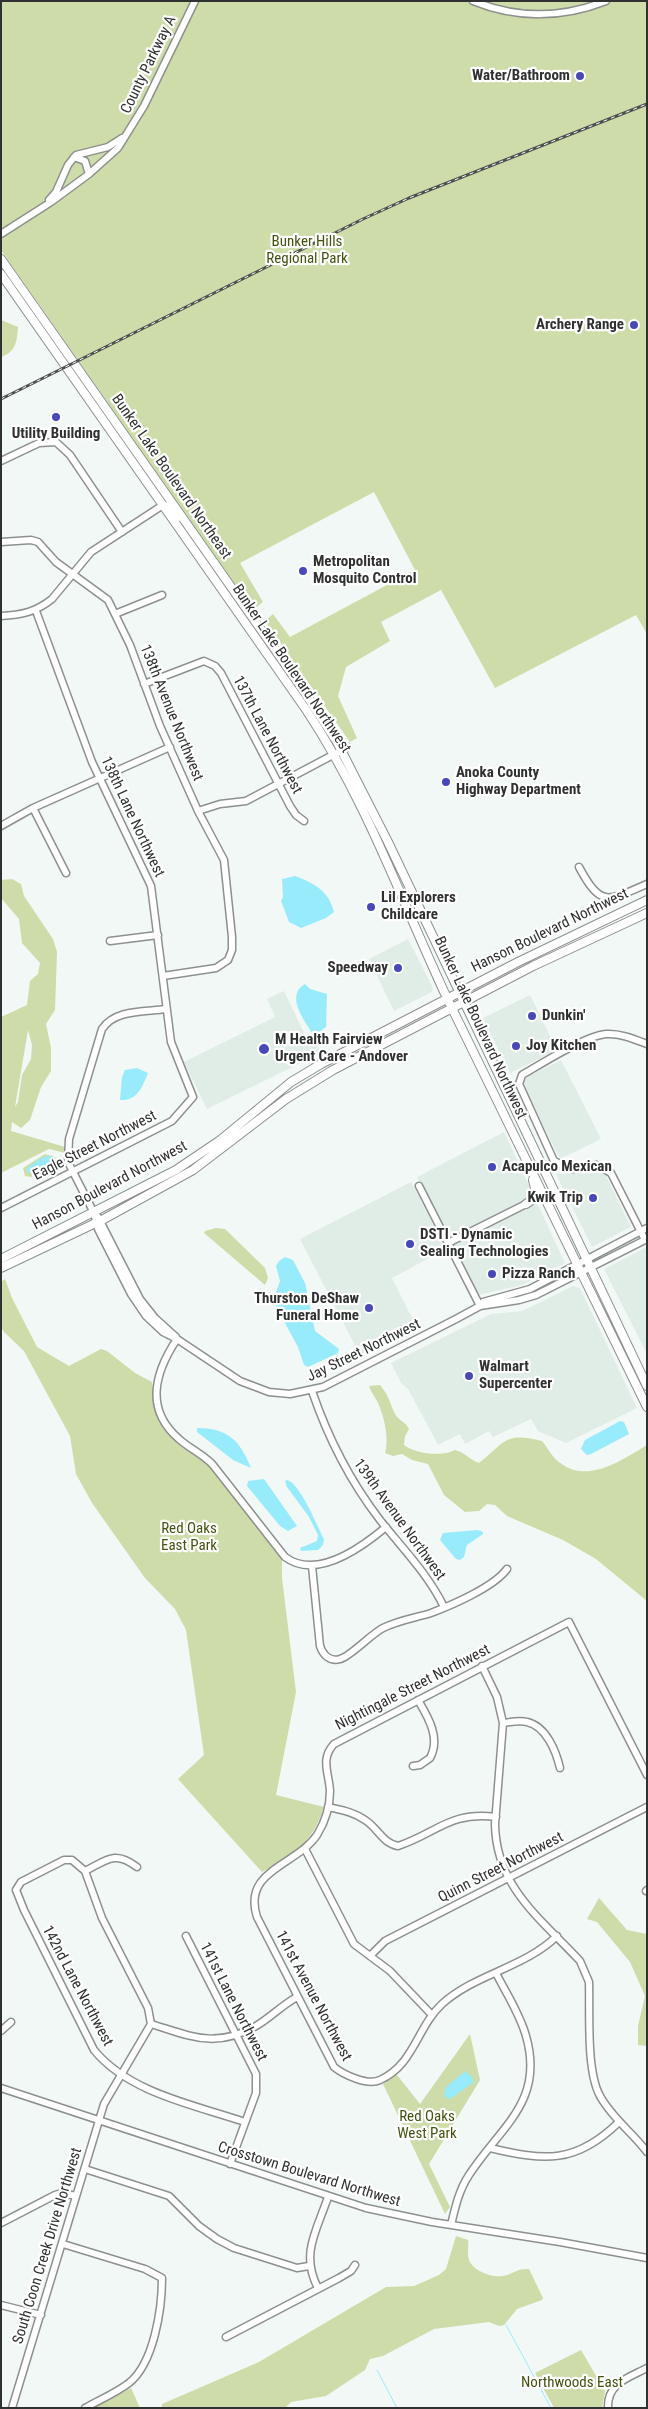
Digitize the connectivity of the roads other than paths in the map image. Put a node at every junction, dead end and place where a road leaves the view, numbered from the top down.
1 (195, 1) edge
2 (473, 1) edge
3 (606, 1) edge
4 (123, 138) junction
5 (74, 157) junction
6 (89, 174) junction
7 (44, 206) junction
8 (1, 234) edge
9 (1, 259) edge
10 (1, 274) edge
11 (1, 461) edge
12 (162, 505) junction
13 (122, 532) junction
14 (1, 542) edge
15 (214, 562) junction
16 (72, 574) junction
17 (162, 596) dead end
18 (36, 610) junction
19 (115, 614) junction
20 (1, 616) edge
21 (144, 684) junction
22 (170, 747) junction
23 (345, 749) junction
24 (334, 754) junction
25 (348, 762) joint
26 (99, 778) junction
27 (278, 784) junction
28 (33, 808) junction
29 (198, 812) junction
30 (304, 820) dead end
31 (1, 826) edge
32 (579, 866) dead end
33 (66, 873) dead end
34 (647, 884) edge
35 (647, 900) edge
36 (647, 913) edge
37 (158, 935) junction
38 (110, 941) dead end
39 (163, 976) junction
40 (459, 992) junction
41 (447, 998) junction
42 (464, 1004) junction
43 (453, 1008) junction
44 (166, 1009) junction
45 (647, 1044) edge
46 (193, 1097) joint
47 (521, 1148) junction
48 (73, 1171) junction
49 (419, 1186) dead end
50 (526, 1204) joint
51 (1, 1208) edge
52 (94, 1213) junction
53 (98, 1224) junction
54 (647, 1228) edge
55 (640, 1231) junction
56 (646, 1240) edge
57 (448, 1243) junction
58 (1, 1259) edge
59 (586, 1260) junction
60 (578, 1264) junction
61 (1, 1268) edge
62 (590, 1269) junction
63 (582, 1273) junction
64 (480, 1306) junction
65 (177, 1339) junction
66 (647, 1386) edge
67 (312, 1391) junction
68 (647, 1407) edge
69 (386, 1527) junction
70 (312, 1566) junction
71 (507, 1569) dead end
72 (444, 1607) junction
73 (482, 1666) junction
74 (418, 1700) junction
75 (503, 1723) junction
76 (413, 1766) dead end
77 (560, 1768) dead end
78 (647, 1775) edge
79 (647, 1806) edge
80 (328, 1807) junction
81 (496, 1816) junction
82 (305, 1849) junction
83 (137, 1867) dead end
84 (85, 1871) junction
85 (507, 1878) junction
86 (254, 1903) joint
87 (186, 1936) dead end
88 (556, 1936) junction
89 (370, 1956) junction
90 (496, 1973) junction
91 (297, 1997) junction
92 (431, 2014) junction
93 (12, 2022) dead end
94 (151, 2024) junction
95 (1, 2031) edge
96 (236, 2034) junction
97 (122, 2073) junction
98 (2, 2091) edge
99 (99, 2120) junction
100 (245, 2122) junction
101 (619, 2122) junction
102 (490, 2148) junction
103 (647, 2152) edge
104 (230, 2164) junction
105 (85, 2169) junction
106 (76, 2196) junction
107 (328, 2196) junction
108 (1, 2223) edge
109 (451, 2225) junction
110 (63, 2244) junction
111 (647, 2258) edge
112 (355, 2265) dead end
113 (309, 2266) junction
114 (318, 2288) junction
115 (1, 2305) edge
116 (41, 2315) junction
117 (226, 2337) dead end
118 (647, 2368) edge
119 (12, 2408) edge
120 (85, 2408) edge
121 (608, 2408) edge

1 - 4 street, County Parkway A
2 - 3 street
4 - 5 street
4 - 6 street, County Parkway A
5 - 6 street
5 - 7 street, County Parkway A
6 - 7 street, County Parkway A
7 - 8 street, County Parkway A
9 - 15 main road, Bunker Lake Boulevard Northeast
10 - 12 main road, Bunker Lake Boulevard Northwest
11 - 13 street
12 - 13 street
12 - 15 street
12 - 24 main road, Bunker Lake Boulevard Northwest
13 - 16 street
14 - 16 street, 138th Avenue Northwest
15 - 23 main road, Bunker Lake Boulevard Northeast
16 - 18 street
16 - 19 street, 138th Avenue Northwest
17 - 19 street
18 - 20 street
18 - 26 street, 138th Lane Northwest
19 - 21 street, 138th Avenue Northwest
21 - 22 street, 138th Avenue Northwest
21 - 27 street, 137th Lane Northwest
22 - 26 street
22 - 29 street, 138th Avenue Northwest
23 - 24 street
23 - 25 main road, Bunker Lake Boulevard Northeast
24 - 27 street
24 - 41 main road, Bunker Lake Boulevard Northwest
25 - 40 main road, Bunker Lake Boulevard Northwest
26 - 28 street
26 - 37 street, 138th Lane Northwest
27 - 29 street
27 - 30 street, 137th Lane Northwest
28 - 31 street
28 - 33 street
29 - 39 street, 138th Avenue Northwest
32 - 34 street
35 - 40 main road, Hanson Boulevard Northwest
36 - 42 main road, Hanson Boulevard Northwest
37 - 38 street
37 - 39 street, 138th Lane Northwest
39 - 44 street, 138th Lane Northwest
40 - 41 main road, Hanson Boulevard Northwest
40 - 42 main road, Bunker Lake Boulevard Northwest
41 - 43 main road, Bunker Lake Boulevard Northwest
41 - 52 main road, Hanson Boulevard Northwest
42 - 43 main road, Hanson Boulevard Northwest
42 - 59 main road, Bunker Lake Boulevard Northwest
43 - 47 main road, Bunker Lake Boulevard Northwest
43 - 53 main road, Hanson Boulevard Northwest
44 - 46 street, 138th Lane Northwest
44 - 48 street
45 - 55 street
46 - 48 street, Eagle Street Northwest
47 - 50 main road
47 - 60 main road, Bunker Lake Boulevard Northwest
48 - 51 street, Eagle Street Northwest
48 - 52 street
49 - 57 street
50 - 57 street
52 - 53 street, Jay Street Northwest
52 - 58 main road, Hanson Boulevard Northwest
53 - 61 main road, Hanson Boulevard Northwest
53 - 65 street, Jay Street Northwest
54 - 55 street, Jay Street Northwest
55 - 56 street
55 - 59 street, Jay Street Northwest
56 - 62 street, Jay Street Northwest
57 - 64 street
59 - 60 street, Jay Street Northwest
59 - 62 main road, Bunker Lake Boulevard Northwest
60 - 63 main road, Bunker Lake Boulevard Northwest
60 - 64 street, Jay Street Northwest
62 - 63 street, Jay Street Northwest
62 - 66 main road, Bunker Lake Boulevard Northwest
63 - 64 street, Jay Street Northwest
63 - 68 main road, Bunker Lake Boulevard Northwest
64 - 67 street, Jay Street Northwest
65 - 67 street, Jay Street Northwest
65 - 70 street
67 - 69 street, 139th Avenue Northwest
69 - 70 street
69 - 72 street, 139th Avenue Northwest
70 - 72 street
71 - 72 street
73 - 74 street, Nightingale Street Northwest
73 - 75 street
73 - 78 street, Nightingale Street Northwest
74 - 76 street
74 - 80 street, Nightingale Street Northwest
75 - 77 street
75 - 81 street
79 - 85 street, Quinn Street Northwest
80 - 81 street
80 - 82 street, Nightingale Street Northwest
81 - 85 street
82 - 86 street, Nightingale Street Northwest
82 - 89 street
83 - 84 street
84 - 94 street
84 - 97 street, 142nd Lane Northwest
85 - 88 street
85 - 89 street, Quinn Street Northwest
86 - 91 street, 141st Avenue Northwest
87 - 96 street, 141st Lane Northwest
88 - 90 street
88 - 101 street
89 - 92 street
90 - 92 street
90 - 102 street
91 - 92 street, 141st Avenue Northwest
91 - 96 street
93 - 95 street
94 - 96 street
94 - 97 street, South Coon Creek Drive Northwest
96 - 100 street, 141st Lane Northwest
97 - 99 street, South Coon Creek Drive Northwest
97 - 100 street, 142nd Lane Northwest
98 - 99 street, Crosstown Boulevard Northwest
99 - 104 street, Crosstown Boulevard Northwest
99 - 105 street, South Coon Creek Drive Northwest
100 - 104 street, 141st Lane Northwest
101 - 102 street
101 - 103 street
102 - 109 street
104 - 107 street, Crosstown Boulevard Northwest
105 - 106 street, South Coon Creek Drive Northwest
105 - 113 street
106 - 108 street
106 - 110 street, South Coon Creek Drive Northwest
107 - 109 street, Crosstown Boulevard Northwest
107 - 113 street
109 - 111 street, Crosstown Boulevard Northwest
110 - 116 street, South Coon Creek Drive Northwest
110 - 120 street
112 - 114 street
113 - 114 street
114 - 117 street
115 - 116 street
116 - 119 street, South Coon Creek Drive Northwest
118 - 121 street

